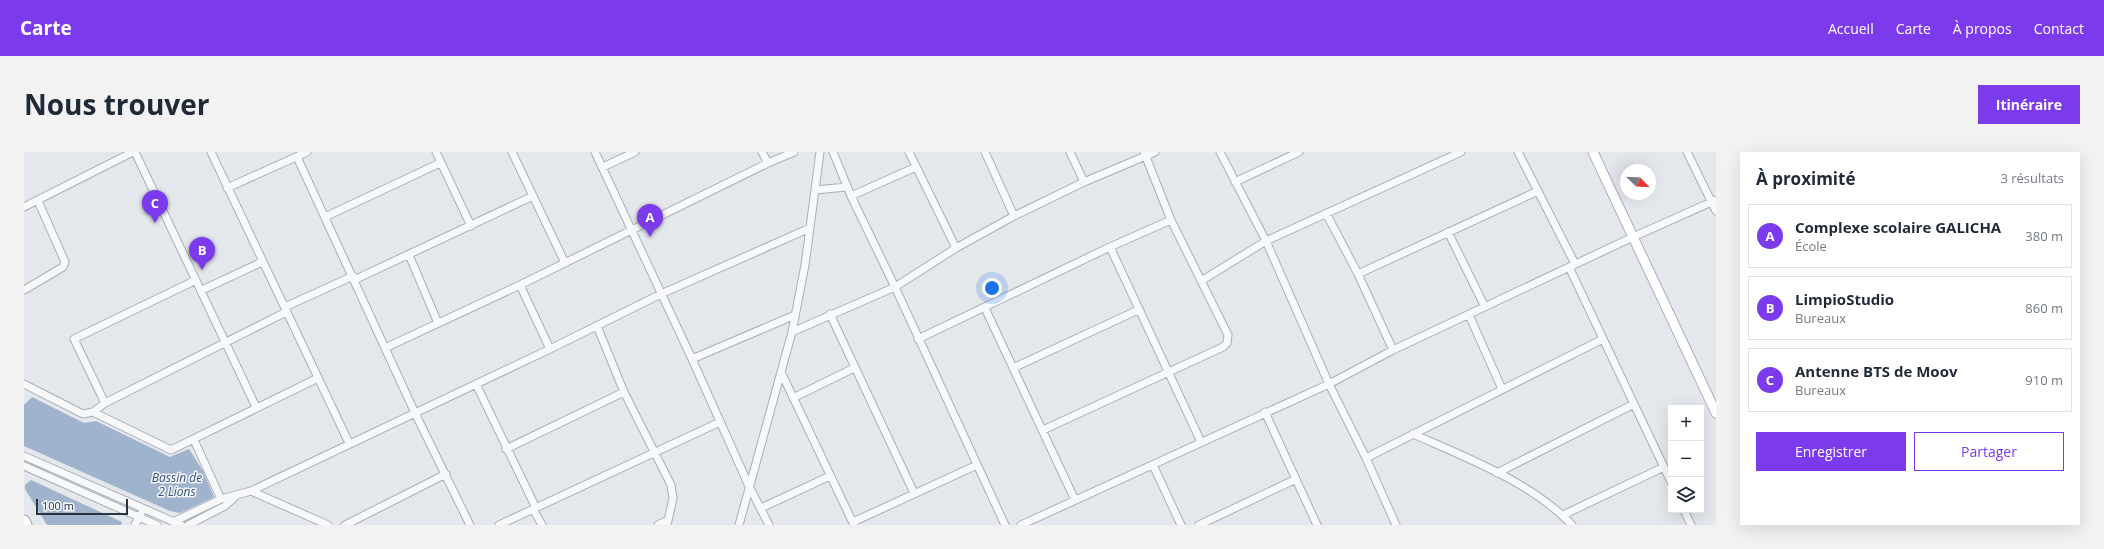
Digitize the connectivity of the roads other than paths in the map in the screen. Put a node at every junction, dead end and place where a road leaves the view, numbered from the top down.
1 (134, 152) edge
2 (211, 152) edge
3 (307, 152) edge
4 (436, 152) edge
5 (512, 152) edge
6 (595, 152) edge
7 (635, 152) edge
8 (762, 152) edge
9 (794, 152) edge
10 (820, 152) edge
11 (833, 152) edge
12 (909, 152) edge
13 (985, 152) edge
14 (1070, 152) edge
15 (1155, 152) edge
16 (1220, 152) edge
17 (1299, 152) edge
18 (1461, 152) edge
19 (1518, 152) edge
20 (1593, 152) edge
21 (1686, 152) edge
22 (1145, 154) edge
23 (297, 157) junction
24 (440, 163) junction
25 (768, 163) junction
26 (603, 167) junction
27 (916, 167) junction
28 (1084, 182) junction
29 (1235, 182) junction
30 (227, 188) junction
31 (847, 188) junction
32 (815, 190) junction
33 (1538, 191) junction
34 (533, 196) junction
35 (850, 196) junction
36 (38, 201) junction
37 (1714, 201) edge
38 (24, 207) edge
39 (1716, 211) edge
40 (1326, 214) junction
41 (1014, 216) junction
42 (325, 217) junction
43 (1171, 220) junction
44 (471, 226) junction
45 (810, 228) junction
46 (633, 230) junction
47 (1448, 232) junction
48 (1633, 237) junction
49 (1266, 241) junction
50 (1110, 247) junction
51 (956, 248) junction
52 (409, 255) junction
53 (262, 262) junction
54 (565, 262) junction
55 (1572, 266) junction
56 (1358, 274) junction
57 (353, 278) junction
58 (196, 280) junction
59 (1201, 281) junction
60 (520, 286) junction
61 (895, 287) junction
62 (24, 290) edge
63 (202, 290) junction
64 (661, 294) junction
65 (1485, 307) junction
66 (985, 308) junction
67 (285, 310) junction
68 (1138, 310) junction
69 (830, 314) junction
70 (795, 315) junction
71 (1469, 315) junction
72 (438, 323) junction
73 (597, 326) junction
74 (792, 332) junction
75 (918, 339) junction
76 (1603, 339) junction
77 (226, 342) junction
78 (385, 348) junction
79 (550, 349) junction
80 (1393, 350) junction
81 (692, 359) junction
82 (854, 368) junction
83 (1013, 368) junction
84 (781, 372) junction
85 (1168, 374) junction
86 (318, 378) junction
87 (476, 384) junction
88 (1329, 384) junction
89 (24, 385) edge
90 (1502, 389) junction
91 (624, 392) junction
92 (793, 398) junction
93 (105, 403) junction
94 (1634, 404) junction
95 (256, 407) junction
96 (93, 412) junction
97 (1265, 412) junction
98 (1716, 413) edge
99 (415, 414) junction
100 (720, 422) junction
101 (1043, 430) junction
102 (1412, 434) junction
103 (194, 440) junction
104 (1201, 442) junction
105 (350, 443) junction
106 (506, 449) junction
107 (655, 453) junction
108 (24, 456) edge
109 (1366, 458) junction
110 (977, 465) junction
111 (1153, 465) junction
112 (24, 466) edge
113 (1664, 467) junction
114 (1497, 473) junction
115 (446, 474) junction
116 (830, 476) junction
117 (1669, 477) edge
118 (1296, 479) junction
119 (749, 486) junction
120 (251, 490) junction
121 (914, 493) junction
122 (235, 496) junction
123 (221, 499) junction
124 (1075, 500) junction
125 (761, 508) junction
126 (534, 509) junction
127 (143, 510) junction
128 (1685, 513) edge
129 (1563, 515) junction
130 (140, 518) junction
131 (24, 521) edge
132 (178, 523) edge
133 (668, 523) edge
134 (853, 523) edge
135 (26, 525) edge
136 (136, 525) edge
137 (157, 525) edge
138 (188, 525) edge
139 (328, 525) edge
140 (345, 525) edge
141 (470, 525) edge
142 (499, 525) edge
143 (542, 525) edge
144 (658, 525) edge
145 (739, 525) edge
146 (769, 525) edge
147 (1006, 525) edge
148 (1021, 525) edge
149 (1181, 525) edge
150 (1199, 525) edge
151 (1317, 525) edge
152 (1396, 525) edge
153 (1572, 525) edge
154 (1691, 525) edge

1 - 36 street
1 - 58 street
2 - 30 street
3 - 23 street
4 - 24 street
5 - 34 street
6 - 26 street
7 - 26 street
8 - 25 street
9 - 25 street
10 - 32 street
11 - 31 street
12 - 27 street
13 - 41 street
14 - 28 street
15 - 22 street
16 - 29 street
17 - 29 street
18 - 40 street
19 - 33 street
20 - 48 street
21 - 37 street
22 - 28 street
22 - 43 street
23 - 30 street
23 - 42 street
24 - 42 street
24 - 44 street
25 - 46 street
26 - 46 street
27 - 35 street
27 - 51 street
28 - 41 street
29 - 49 street
30 - 53 street
31 - 32 street
31 - 35 street
32 - 45 street
33 - 47 street
33 - 55 street
34 - 44 street
34 - 54 street
35 - 61 street
36 - 38 street
36 - 62 street
37 - 39 street
37 - 48 street
40 - 49 street
40 - 56 street
41 - 51 street
42 - 57 street
43 - 50 street
43 - 59 street
44 - 52 street
45 - 64 street
45 - 70 street
46 - 54 street
46 - 64 street
47 - 56 street
47 - 65 street
48 - 55 street
48 - 98 street
49 - 59 street
49 - 88 street
50 - 66 street
50 - 68 street
51 - 61 street
52 - 57 street
52 - 72 street
53 - 63 street
53 - 67 street
54 - 60 street
55 - 65 street
55 - 76 street
56 - 80 street
57 - 67 street
57 - 78 street
58 - 63 street
58 - 93 street
59 - 85 street
60 - 72 street
60 - 79 street
61 - 69 street
61 - 75 street
63 - 77 street
64 - 73 street
64 - 81 street
65 - 71 street
66 - 75 street
66 - 83 street
67 - 77 street
67 - 86 street
68 - 83 street
68 - 85 street
69 - 74 street
69 - 82 street
70 - 74 street
70 - 81 street
71 - 80 street
71 - 90 street
72 - 78 street
73 - 79 street
73 - 91 street
74 - 84 street
75 - 110 street
76 - 90 street
76 - 94 street
77 - 93 street
77 - 95 street
78 - 99 street
79 - 87 street
80 - 88 street
81 - 100 street
82 - 92 street
82 - 121 street
83 - 101 street
84 - 92 street
84 - 119 street
85 - 101 street
85 - 104 street
86 - 95 street
86 - 105 street
87 - 99 street
87 - 106 street
88 - 97 street
88 - 109 street
89 - 96 street
90 - 102 street
91 - 106 street
91 - 107 street
92 - 116 street
93 - 96 street
94 - 113 street
94 - 114 street
95 - 103 street
96 - 103 street
97 - 104 street
97 - 118 street
99 - 105 street
99 - 115 street
100 - 107 street
100 - 119 street
101 - 124 street
102 - 109 street
102 - 114 street
103 - 123 street
104 - 111 street
105 - 120 street
106 - 126 street
107 - 126 street
107 - 133 street
108 - 127 street
109 - 152 street
110 - 121 street
110 - 147 street
111 - 124 street
111 - 149 street
112 - 130 street
113 - 117 street
113 - 129 street
114 - 129 street
115 - 140 street
115 - 141 street
116 - 125 street
116 - 134 street
118 - 150 street
118 - 151 street
119 - 125 street
119 - 145 street
120 - 122 street
120 - 139 street
121 - 134 street
122 - 123 street
122 - 138 street
123 - 132 street
124 - 148 street
125 - 146 street
126 - 142 street
126 - 143 street
127 - 130 street
127 - 132 street
128 - 154 street
129 - 153 street
130 - 136 street
130 - 137 street
131 - 135 main road
133 - 144 street

